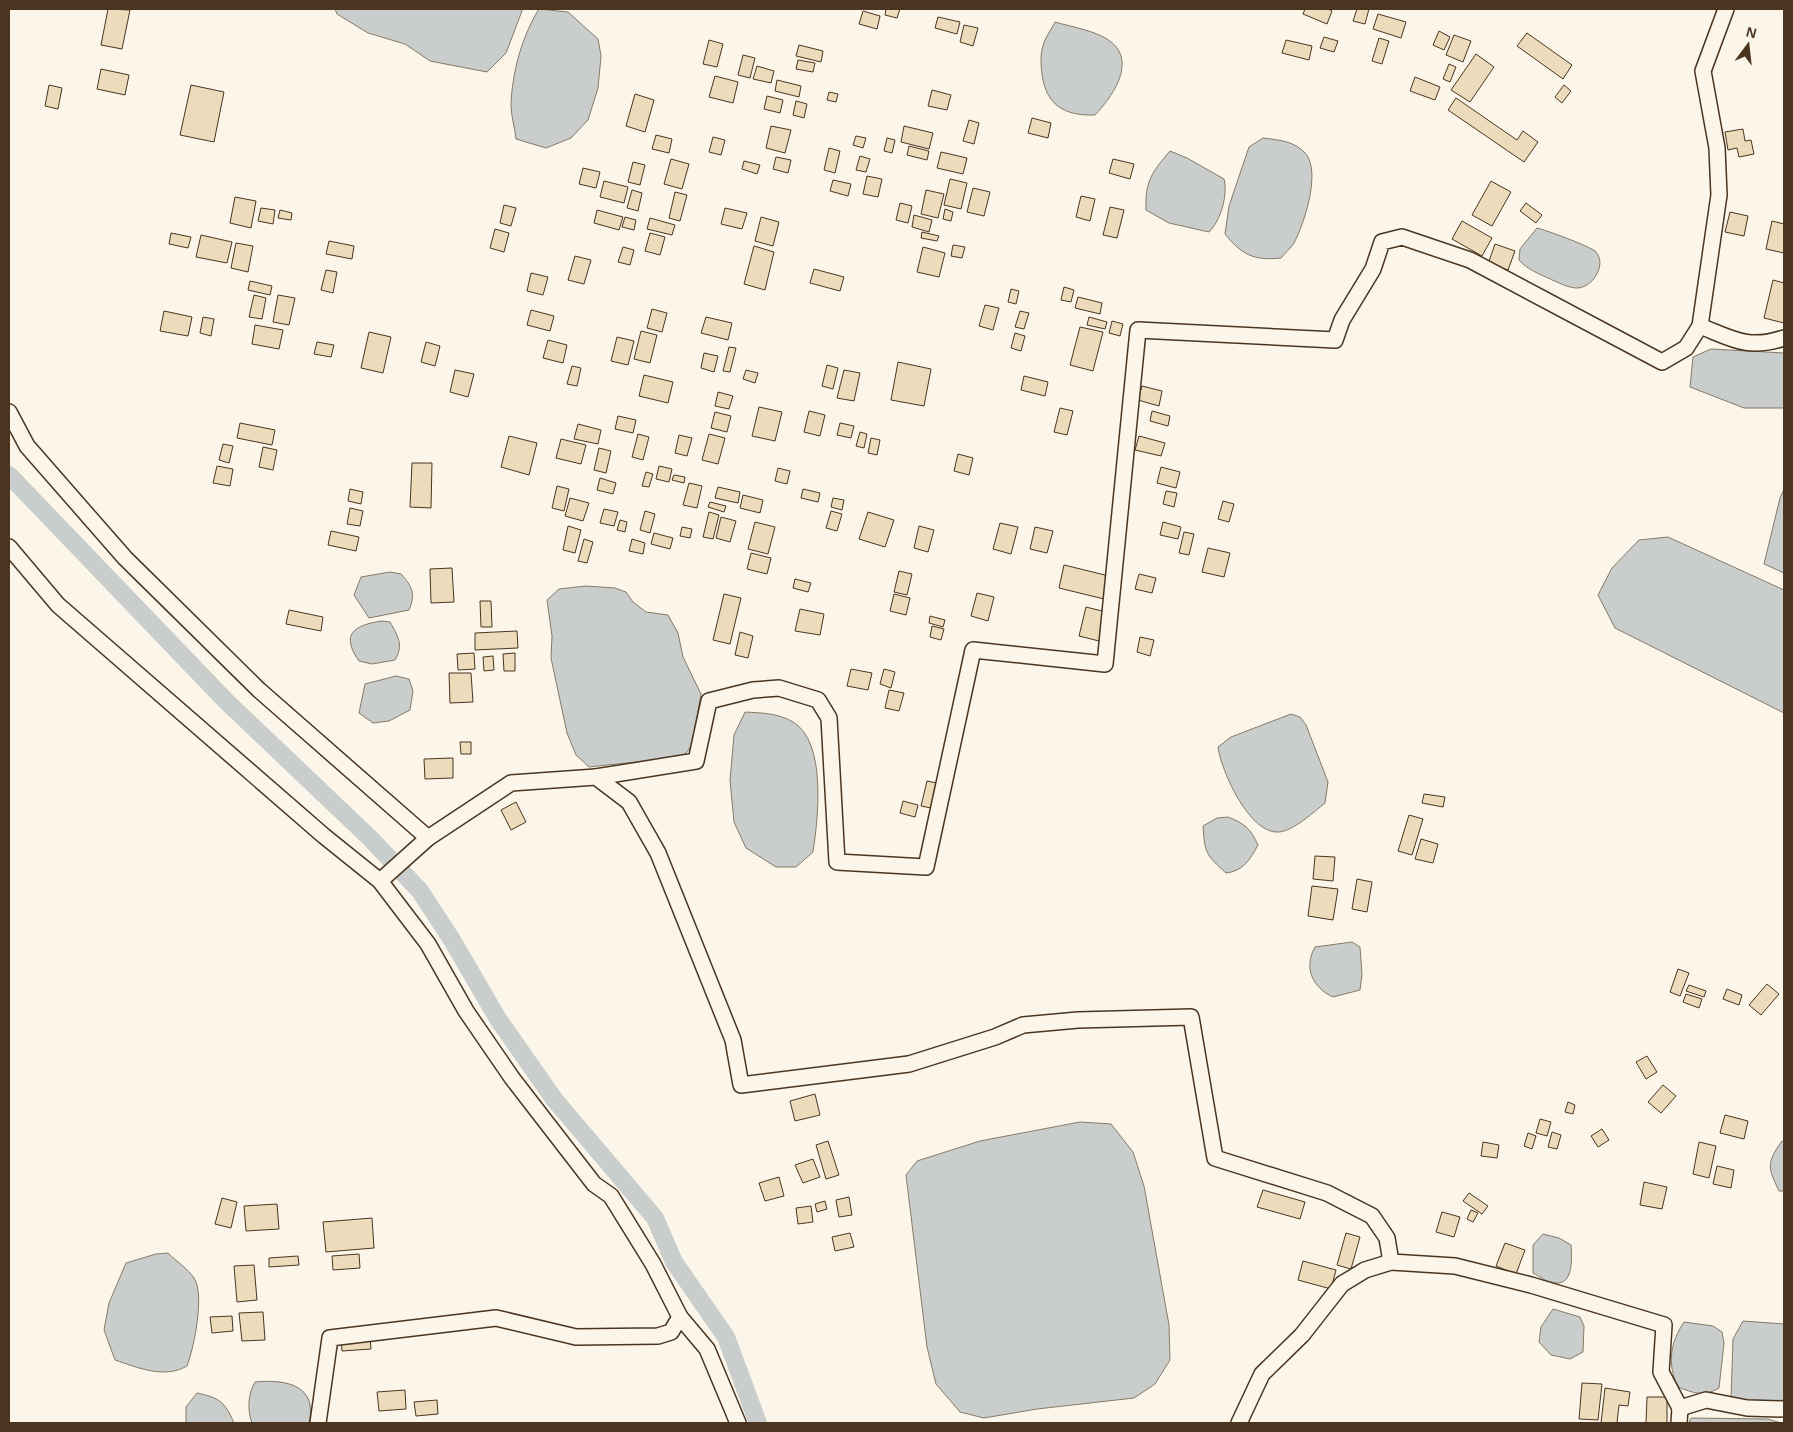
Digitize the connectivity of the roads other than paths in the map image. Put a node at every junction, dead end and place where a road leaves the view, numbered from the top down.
1 (1726, 9) edge
2 (1700, 326) junction
3 (1784, 338) edge
4 (9, 412) edge
5 (9, 547) edge
6 (596, 777) junction
7 (428, 838) junction
8 (380, 881) junction
9 (1391, 1262) junction
10 (680, 1317) junction
11 (1680, 1408) junction
12 (1784, 1409) edge
13 (318, 1423) edge
14 (738, 1423) edge
15 (1239, 1423) edge
16 (1679, 1423) edge

1 - 2 street
2 - 3 street
2 - 6 street
4 - 7 street
5 - 8 street
6 - 7 street
6 - 9 street
7 - 8 street
8 - 10 street
9 - 11 street
9 - 15 street
10 - 13 street
10 - 14 street
11 - 12 street
11 - 16 street

